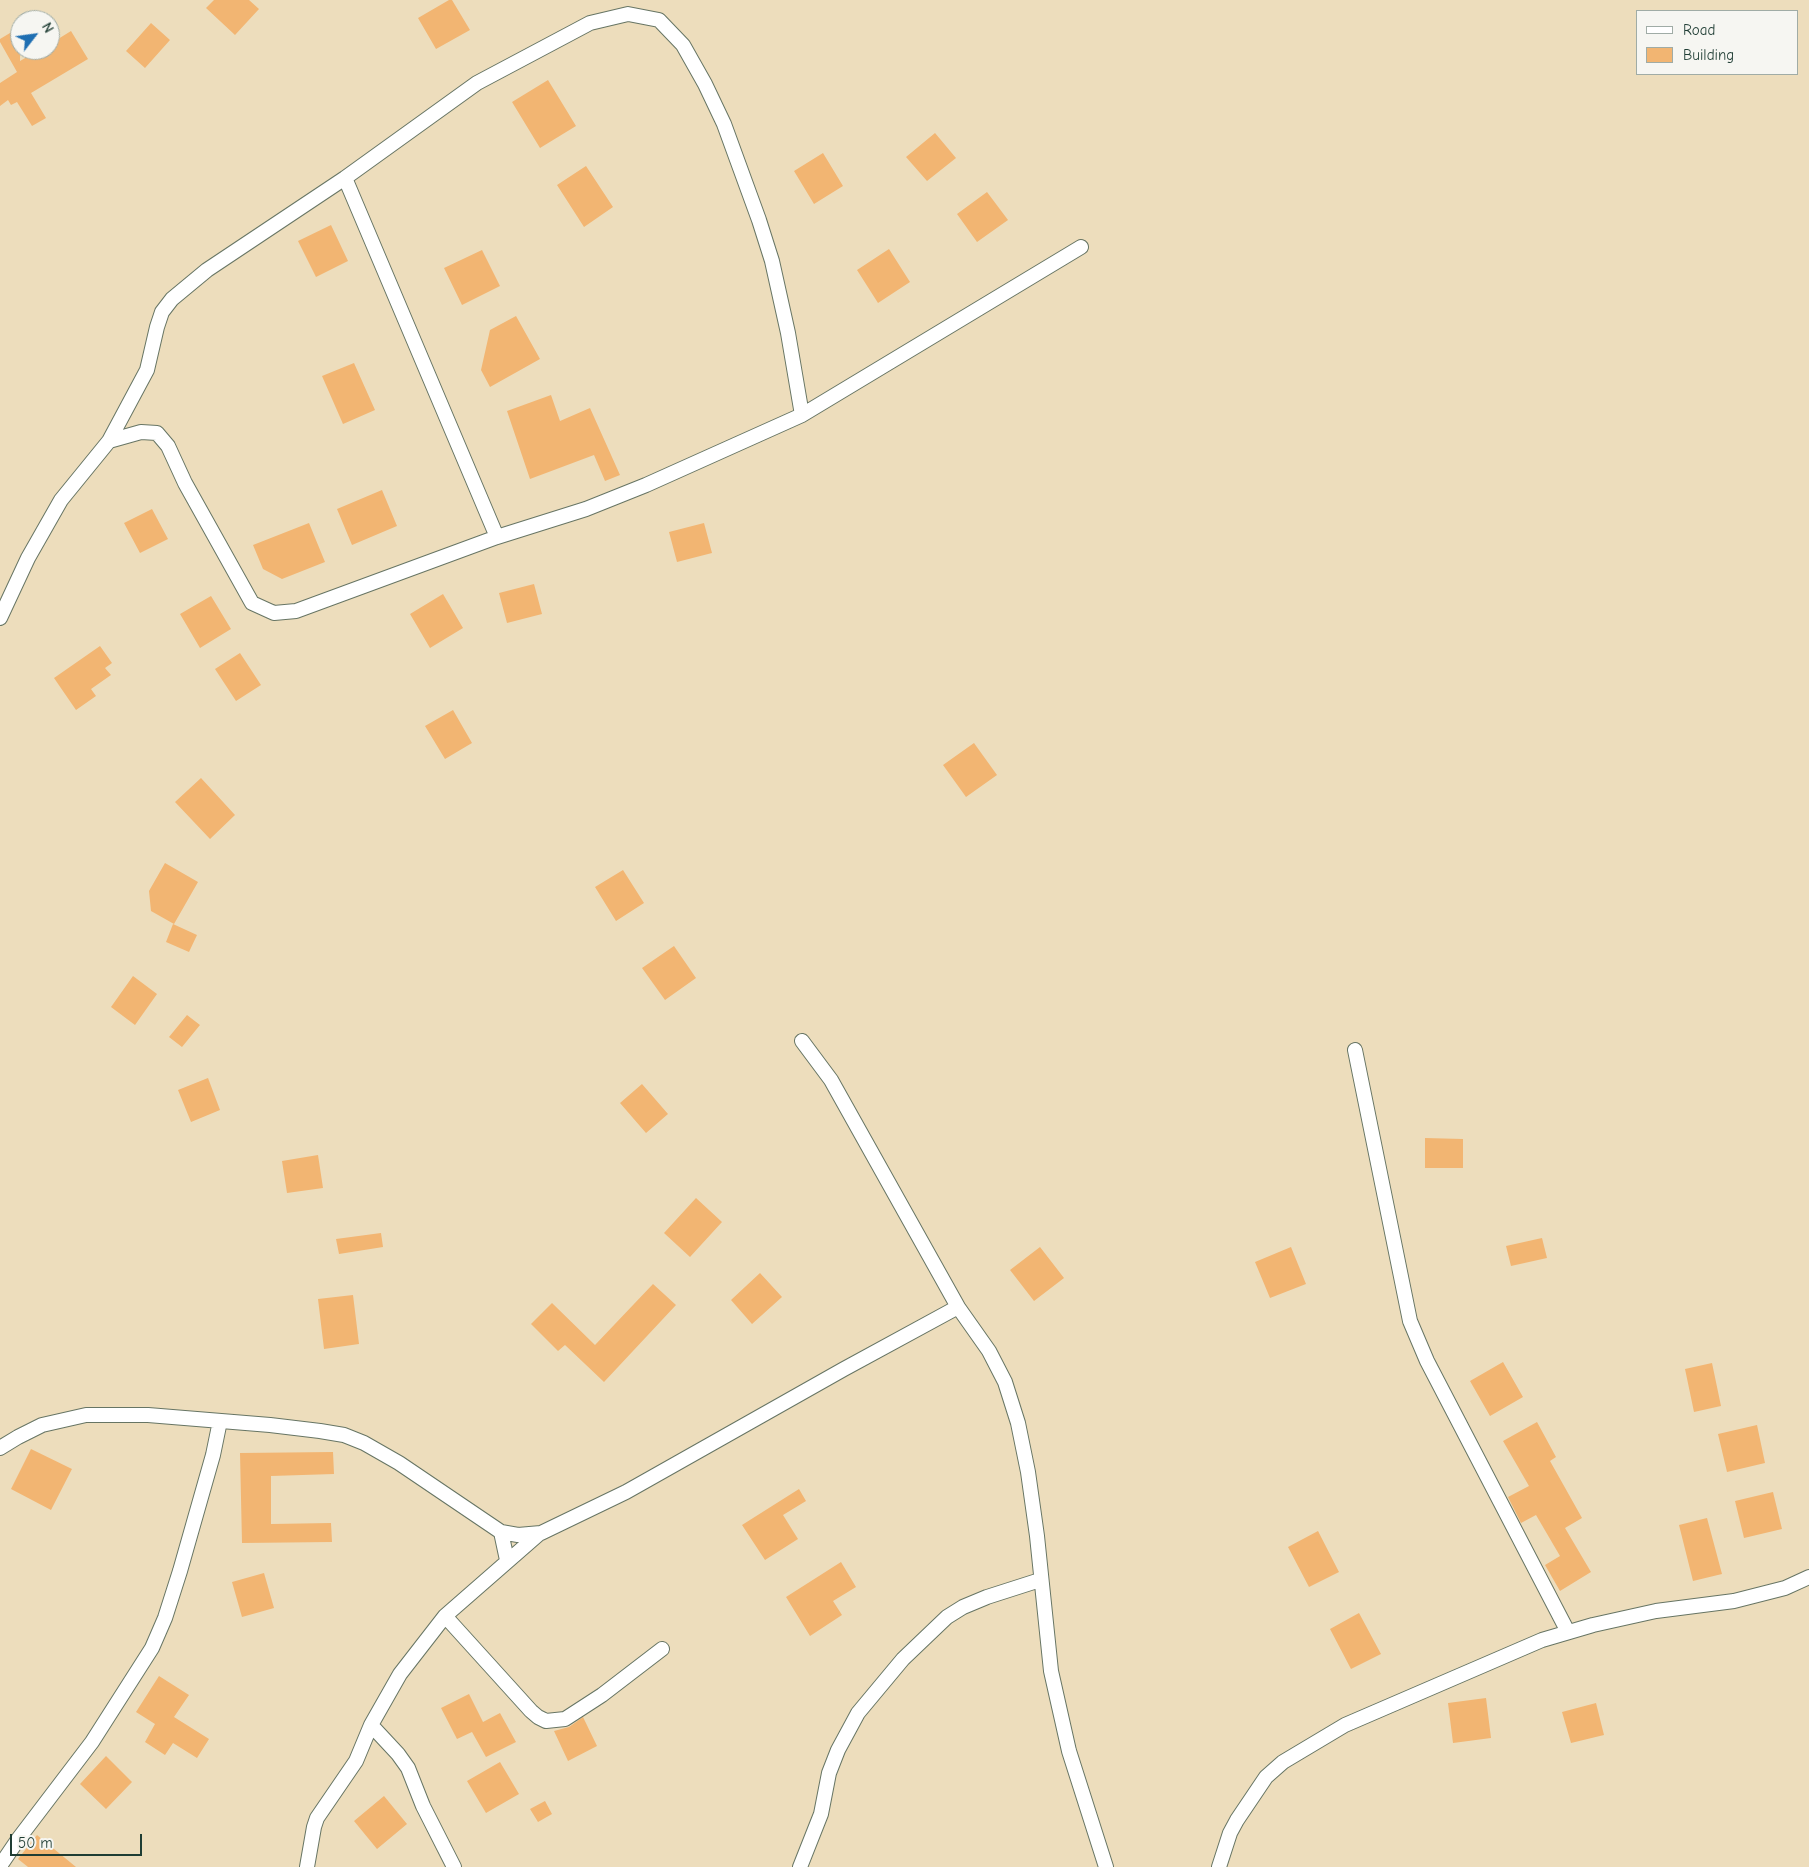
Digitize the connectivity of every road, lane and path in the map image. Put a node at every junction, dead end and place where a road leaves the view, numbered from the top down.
1 (345, 178) junction
2 (1081, 247) dead end
3 (802, 415) junction
4 (110, 441) junction
5 (496, 537) junction
6 (0, 618) edge
7 (802, 1041) dead end
8 (1355, 1050) dead end
9 (958, 1307) junction
10 (220, 1421) junction
11 (0, 1448) edge
12 (501, 1532) junction
13 (541, 1533) junction
14 (507, 1560) junction
15 (1809, 1577) edge
16 (1040, 1580) junction
17 (445, 1616) junction
18 (1568, 1632) junction
19 (662, 1649) dead end
20 (371, 1725) junction
21 (0, 1866) edge
22 (307, 1867) edge
23 (454, 1867) edge
24 (800, 1867) edge
25 (1106, 1867) edge
26 (1219, 1867) edge

1 - 3 street
1 - 4 street
1 - 5 street
2 - 3 street
3 - 5 street
4 - 5 street
4 - 6 street
7 - 9 street
8 - 18 street
9 - 13 street
9 - 16 street
10 - 11 street
10 - 12 street
10 - 21 street
12 - 13 street
12 - 14 street
13 - 14 street
14 - 17 street
15 - 18 street
16 - 24 street
16 - 25 street
17 - 19 street
17 - 20 street
18 - 26 street
20 - 22 street
20 - 23 street

